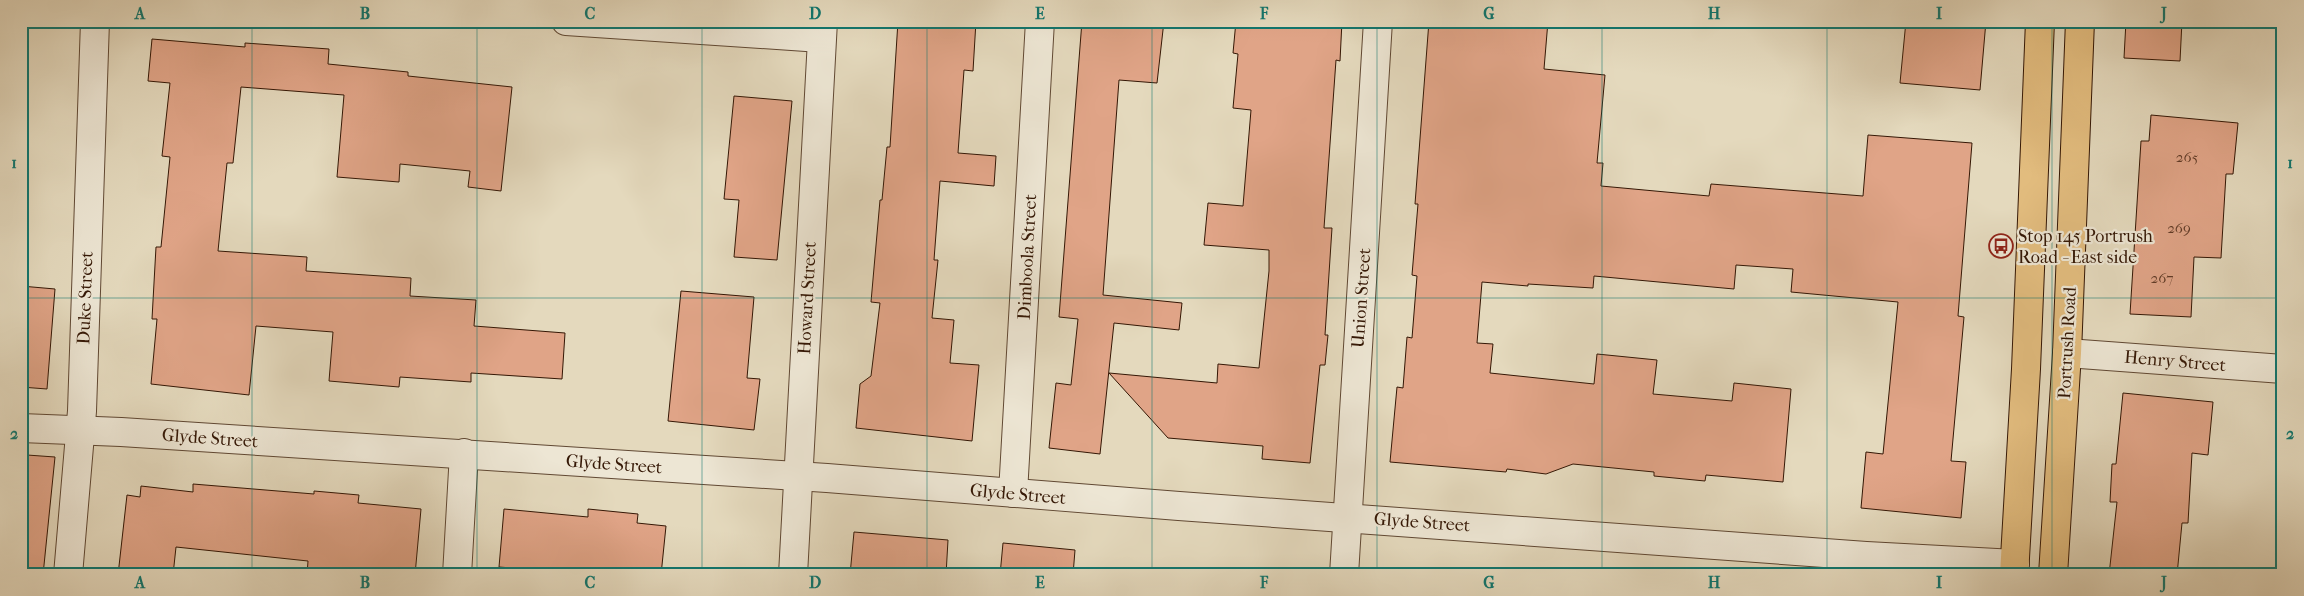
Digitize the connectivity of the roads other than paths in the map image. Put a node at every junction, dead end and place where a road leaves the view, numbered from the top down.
1 (95, 21) edge
2 (566, 21) edge
3 (1040, 21) edge
4 (1378, 21) edge
5 (2040, 21) edge
6 (2080, 21) edge
7 (822, 30) edge
8 (2067, 353) junction
9 (2283, 369) edge
10 (21, 428) edge
11 (79, 431) junction
12 (464, 454) junction
13 (798, 476) junction
14 (1013, 493) junction
15 (1347, 517) junction
16 (2014, 569) edge
17 (68, 575) edge
18 (457, 575) edge
19 (794, 575) edge
20 (1344, 575) edge
21 (2052, 575) edge

1 - 11 street, Duke Street
2 - 7 street
3 - 14 street, Dimboola Street
4 - 15 street, Union Street
5 - 16 highway
6 - 8 highway, Portrush Road
7 - 13 street, Howard Street
8 - 9 street, Henry Street
8 - 21 highway, Portrush Road
10 - 11 street, Glyde Street
11 - 12 street, Glyde Street
11 - 17 street, Duke Street
12 - 13 street, Glyde Street
12 - 18 street
13 - 14 street, Glyde Street
13 - 19 street, Howard Street
14 - 15 street, Glyde Street
15 - 16 street, Glyde Street
15 - 20 street, Union Street

